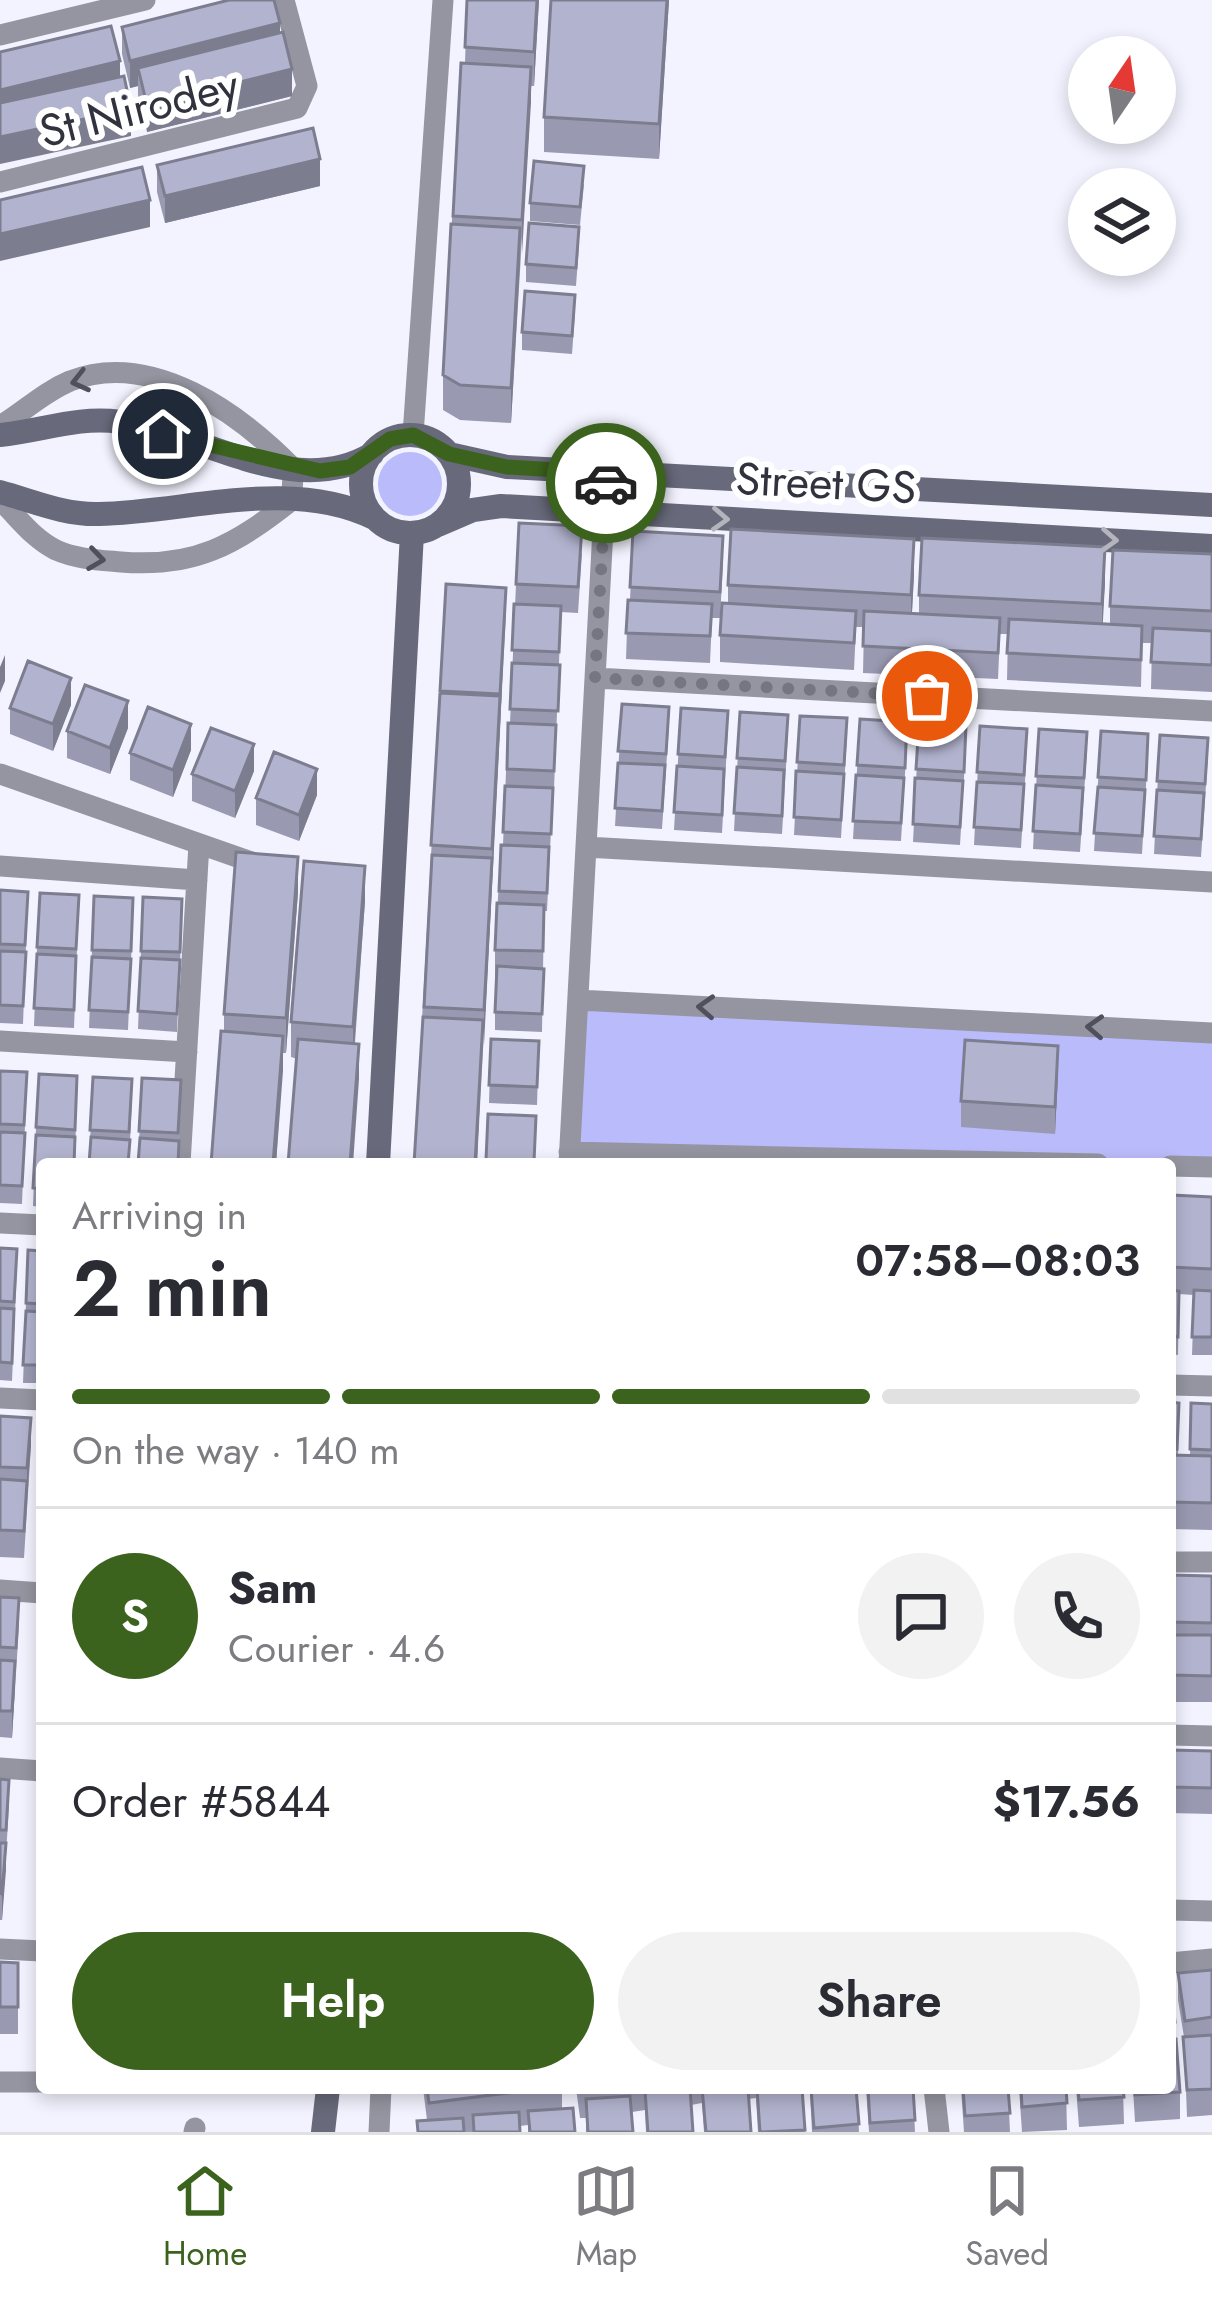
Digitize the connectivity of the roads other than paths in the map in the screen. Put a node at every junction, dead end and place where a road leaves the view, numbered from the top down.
1 (145, 0) edge
2 (284, 0) edge
3 (443, 0) edge
4 (0, 35) edge
5 (0, 182) edge
6 (0, 430) edge
7 (413, 435) junction
8 (372, 454) junction
9 (449, 454) junction
10 (293, 468) junction
11 (606, 473) junction
12 (777, 484) junction
13 (983, 493) junction
14 (0, 496) edge
15 (292, 500) junction
16 (1212, 506) edge
17 (604, 512) junction
18 (374, 518) junction
19 (774, 522) junction
20 (438, 525) junction
21 (412, 533) junction
22 (983, 533) junction
23 (1212, 546) edge
24 (595, 678) junction
25 (1212, 711) edge
26 (0, 774) edge
27 (199, 844) junction
28 (586, 847) junction
29 (0, 866) edge
30 (266, 868) edge
31 (197, 880) junction
32 (1212, 882) edge
33 (578, 1000) junction
34 (1212, 1034) edge
35 (0, 1041) edge
36 (187, 1052) junction
37 (180, 1158) edge
38 (378, 1158) edge
39 (569, 1158) edge
40 (1176, 1166) edge
41 (1212, 1167) edge
42 (0, 1223) edge
43 (36, 1225) edge
44 (1176, 1385) edge
45 (1212, 1385) edge
46 (0, 1398) edge
47 (36, 1400) edge
48 (1176, 1562) edge
49 (1212, 1562) edge
50 (0, 1591) edge
51 (36, 1593) edge
52 (1176, 1735) edge
53 (1212, 1736) edge
54 (0, 1768) edge
55 (36, 1771) edge
56 (1176, 1910) edge
57 (1212, 1911) edge
58 (0, 1949) edge
59 (36, 1952) edge
60 (1212, 1959) edge
61 (1176, 1963) edge
62 (0, 2082) edge
63 (36, 2083) edge
64 (327, 2094) edge
65 (381, 2094) edge
66 (935, 2094) edge
67 (323, 2132) edge
68 (379, 2132) edge
69 (939, 2132) edge

1 - 4 street
2 - 5 street, St Nirodey
3 - 7 street
6 - 10 street
10 -> 6 street
7 - 8 street
7 - 9 street
8 - 10 street
8 - 18 street
9 - 11 street, Street GS
9 - 20 street
10 - 15 street
11 - 12 street, Street GS
11 - 17 street
12 - 13 street, Street GS
12 - 19 street
13 - 16 street, Street GS
13 - 22 street
14 - 15 street
14 -> 15 street
15 - 18 street
17 -> 19 street, Street GS
17 - 20 street, Street GS
17 - 24 street
18 - 21 street
19 - 22 street, Street GS
20 - 21 street
21 - 38 street
22 -> 23 street, Street GS
24 - 25 street
24 - 28 street
26 - 27 street
27 - 30 street
27 - 31 street
28 - 32 street
28 - 33 street
29 - 31 street
31 - 36 street
34 -> 33 street
33 - 39 street
35 - 36 street
36 - 37 street
40 - 41 street
42 - 43 street
44 - 45 street
46 - 47 street
48 - 49 street
50 - 51 street
52 - 53 street
54 - 55 street
56 - 57 street
58 - 59 street
60 - 61 street
62 - 63 street
64 - 67 street
65 - 68 street
66 - 69 street

